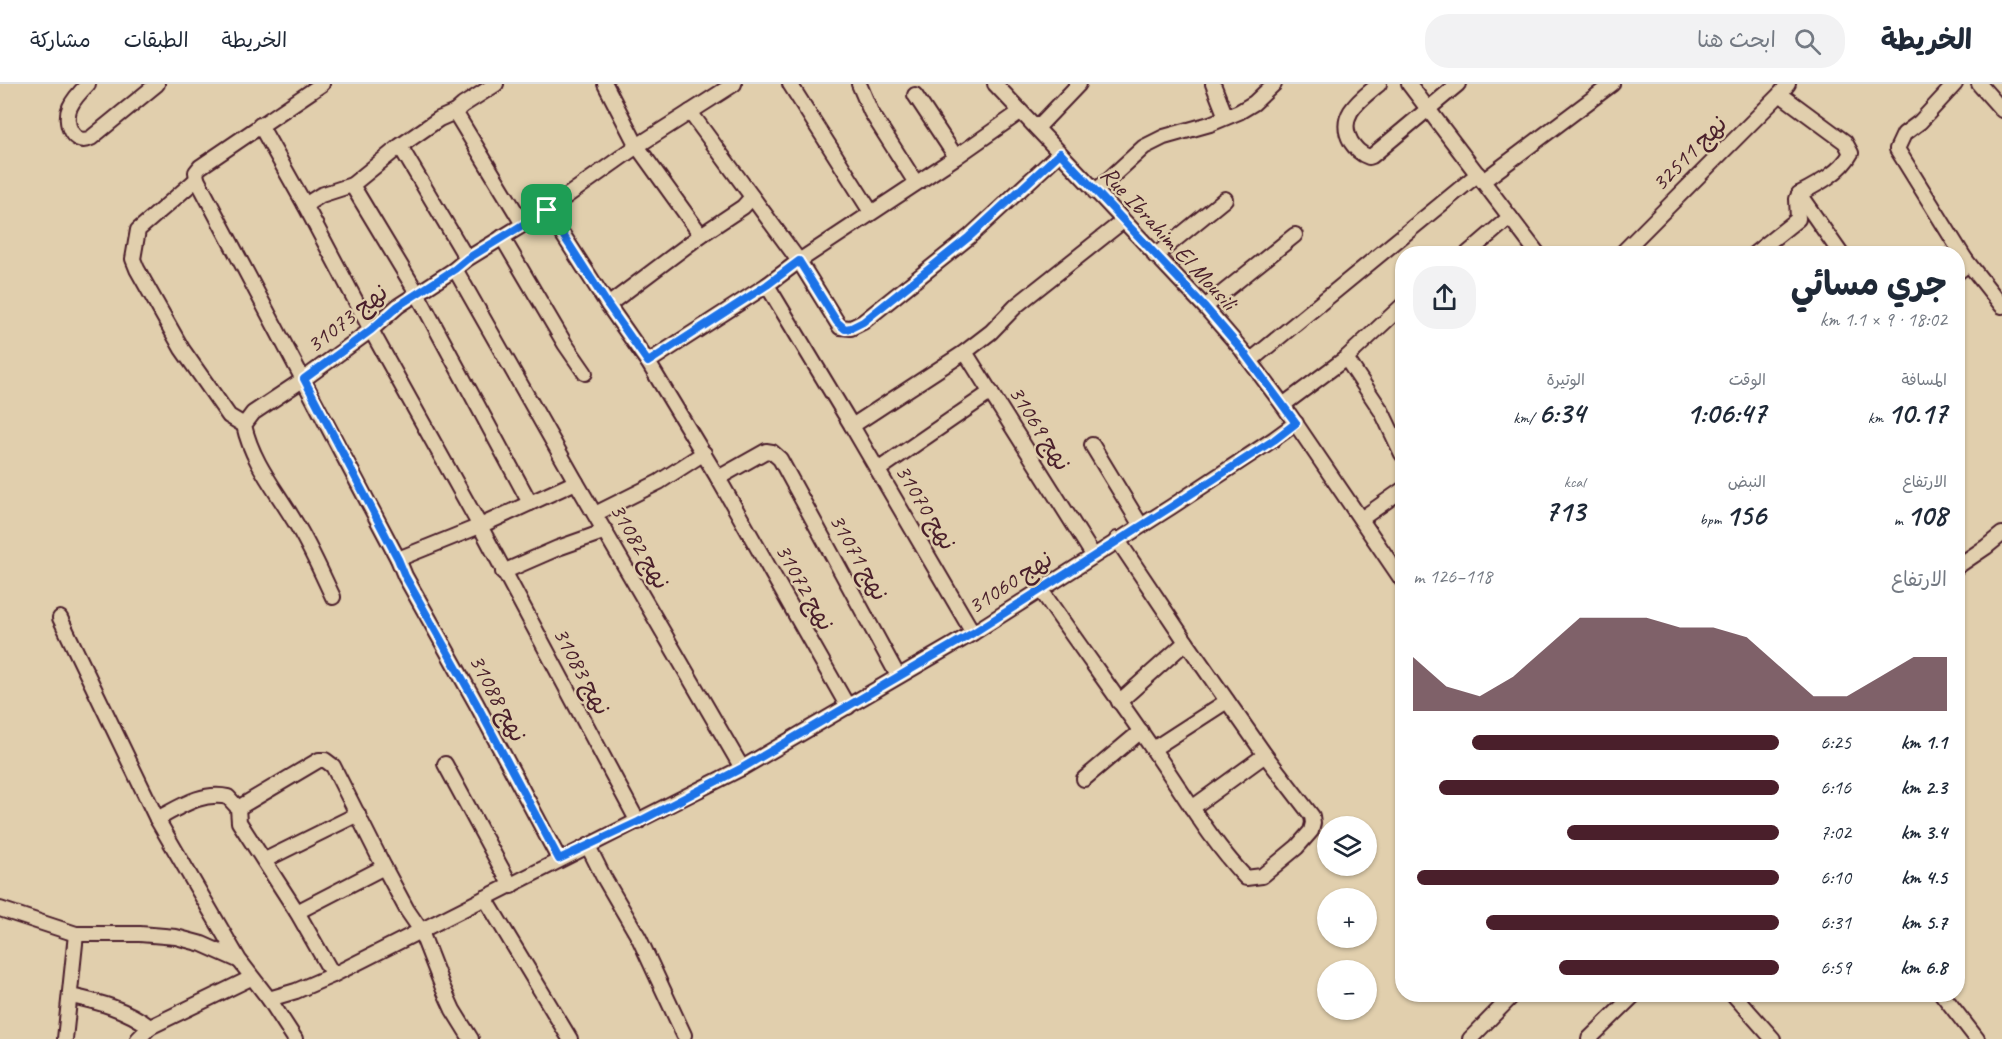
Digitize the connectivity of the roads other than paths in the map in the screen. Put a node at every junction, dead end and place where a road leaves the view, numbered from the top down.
1 (88, 84) edge
2 (157, 84) edge
3 (322, 84) edge
4 (496, 84) edge
5 (605, 84) edge
6 (734, 84) edge
7 (790, 84) edge
8 (859, 84) edge
9 (1079, 84) edge
10 (1213, 84) edge
11 (1274, 84) edge
12 (1380, 84) edge
13 (1409, 84) edge
14 (1458, 84) edge
15 (1612, 84) edge
16 (1955, 84) edge
17 (1979, 84) edge
18 (1000, 86) edge
19 (2002, 86) edge
20 (1784, 89) edge
21 (915, 95) dead end
22 (1990, 96) junction
23 (1428, 108) junction
24 (2002, 110) edge
25 (455, 112) junction
26 (690, 112) junction
27 (1020, 112) junction
28 (1226, 117) junction
29 (260, 125) junction
30 (1037, 128) junction
31 (400, 146) junction
32 (637, 146) junction
33 (1060, 153) junction
34 (956, 157) junction
35 (196, 175) junction
36 (1480, 178) junction
37 (916, 183) junction
38 (352, 185) junction
39 (1095, 192) junction
40 (1799, 194) junction
41 (752, 197) junction
42 (1225, 199) dead end
43 (305, 205) junction
44 (547, 210) junction
45 (871, 212) junction
46 (1509, 218) junction
47 (1123, 221) junction
48 (523, 224) junction
49 (701, 235) junction
50 (1295, 235) dead end
51 (502, 237) junction
52 (1476, 246) edge
53 (1532, 246) edge
54 (1631, 246) edge
55 (1764, 246) edge
56 (1835, 246) edge
57 (1957, 246) edge
58 (1155, 256) junction
59 (467, 259) junction
60 (1965, 259) edge
61 (799, 261) junction
62 (455, 269) junction
63 (767, 285) junction
64 (417, 293) junction
65 (608, 305) junction
66 (2002, 306) edge
67 (1205, 307) junction
68 (1395, 312) edge
69 (371, 330) junction
70 (965, 352) junction
71 (1346, 358) junction
72 (1250, 361) junction
73 (648, 362) junction
74 (585, 373) dead end
75 (304, 379) junction
76 (991, 392) junction
77 (1283, 405) junction
78 (1296, 423) junction
79 (244, 424) junction
80 (852, 426) junction
81 (1395, 439) edge
82 (1092, 446) dead end
83 (704, 453) junction
84 (878, 470) junction
85 (576, 482) junction
86 (721, 484) junction
87 (1395, 494) edge
88 (530, 503) junction
89 (595, 513) junction
90 (1361, 519) junction
91 (1140, 524) junction
92 (480, 526) junction
93 (606, 531) junction
94 (2002, 534) edge
95 (1117, 539) junction
96 (1093, 555) junction
97 (398, 559) junction
98 (1965, 561) edge
99 (1395, 570) edge
100 (503, 572) junction
101 (1041, 590) junction
102 (333, 597) dead end
103 (60, 618) dead end
104 (973, 633) junction
105 (1186, 642) junction
106 (898, 676) junction
107 (1227, 701) junction
108 (1119, 702) junction
109 (848, 707) junction
110 (1141, 731) junction
111 (1153, 749) junction
112 (1265, 755) junction
113 (445, 764) dead end
114 (742, 768) junction
115 (1084, 778) dead end
116 (238, 808) junction
117 (1192, 808) junction
118 (358, 814) junction
119 (158, 819) junction
120 (638, 822) junction
121 (588, 846) junction
122 (559, 859) junction
123 (265, 860) junction
124 (384, 867) junction
125 (511, 886) junction
126 (484, 898) junction
127 (0, 909) edge
128 (297, 912) junction
129 (420, 929) junction
130 (76, 934) junction
131 (238, 960) junction
132 (333, 975) junction
133 (251, 978) junction
134 (71, 996) junction
135 (269, 999) junction
136 (1506, 1002) edge
137 (1627, 1002) edge
138 (1740, 1002) edge
139 (1948, 1002) edge
140 (150, 1027) junction
141 (684, 1035) dead end
142 (64, 1039) edge
143 (138, 1039) edge
144 (295, 1039) edge
145 (471, 1039) edge
146 (570, 1039) edge
147 (1470, 1039) edge
148 (1589, 1039) edge
149 (1773, 1039) edge
150 (1977, 1039) edge

1 - 2 street
3 - 29 street
4 - 25 street
5 - 32 street
6 - 26 street, نهج 31073
7 - 45 street
8 - 37 street
9 - 30 street
10 - 28 street
11 - 28 street
12 - 23 street
13 - 23 street
14 - 23 street
15 - 36 street
16 - 57 street
17 - 22 street
18 - 27 street, Rue Ibrahim El Mousili
19 - 22 street
20 - 40 street
20 - 54 street, نهج 32511
21 - 34 street
22 - 24 street
23 - 36 street
25 - 31 street
25 - 48 street
26 - 32 street, نهج 31073
26 - 41 street
27 - 30 street, Rue Ibrahim El Mousili
27 - 34 street
28 - 39 street
29 - 35 street
29 - 43 street
30 - 33 street, Rue Ibrahim El Mousili
31 - 38 street
31 - 59 street
32 - 44 street, نهج 31073
32 - 49 street
33 - 39 street, Rue Ibrahim El Mousili
33 - 61 street
34 - 37 street
35 - 75 street, نهج 31088
35 - 79 street
36 - 46 street
36 - 72 street
37 - 45 street
38 - 43 street
38 - 64 street
39 - 47 street, Rue Ibrahim El Mousili
40 - 55 street
40 - 56 street
41 - 49 street
41 - 61 street
42 - 58 street
43 - 69 street
44 - 48 street, نهج 31073
44 - 65 street, نهج 31072
45 - 61 street
46 - 52 street
46 - 53 street
47 - 58 street, Rue Ibrahim El Mousili
47 - 70 street
48 - 51 street, نهج 31073
49 - 65 street
50 - 67 street
51 - 59 street, نهج 31073
51 - 74 street
58 - 67 street, Rue Ibrahim El Mousili
59 - 62 street, نهج 31073
60 - 66 street
61 - 63 street
62 - 64 street, نهج 31073
62 - 85 street, نهج 31082
63 - 73 street
63 - 80 street, نهج 31070
64 - 69 street, نهج 31073
64 - 88 street
65 - 73 street, نهج 31072
67 - 72 street, Rue Ibrahim El Mousili
68 - 71 street
69 - 75 street, نهج 31073
69 - 92 street
70 - 76 street, نهج 31069
70 - 80 street
71 - 77 street
71 - 81 street
72 - 77 street, Rue Ibrahim El Mousili
73 - 83 street, نهج 31072
75 - 79 street, نهج 31073
75 - 97 street, نهج 31088
76 - 84 street
76 - 96 street, نهج 31069
77 - 78 street, Rue Ibrahim El Mousili
78 - 90 street, Rue Ibrahim El Mousili
78 - 91 street, نهج 31060
79 - 102 street
80 - 84 street, نهج 31070
82 - 91 street
83 - 86 street, نهج 31072
83 - 89 street
84 - 104 street, نهج 31070
85 - 88 street
85 - 89 street, نهج 31082
86 - 106 street, نهج 31071
86 - 109 street, نهج 31072
87 - 90 street
88 - 92 street
89 - 93 street, نهج 31082
90 - 99 street, Rue Ibrahim El Mousili
91 - 95 street, نهج 31060
92 - 97 street
92 - 100 street, نهج 31083
93 - 100 street
93 - 114 street, نهج 31082
94 - 98 street
95 - 96 street, نهج 31060
95 - 105 street
96 - 101 street, نهج 31060
97 - 122 street, نهج 31088
100 - 120 street, نهج 31083
101 - 104 street, نهج 31060
101 - 108 street
103 - 119 street
104 - 106 street, نهج 31060
105 - 107 street
105 - 108 street
106 - 109 street, نهج 31060
107 - 111 street
107 - 112 street
108 - 110 street
109 - 114 street, نهج 31060
110 - 111 street
110 - 115 street
111 - 117 street
112 - 117 street
112 - 117 street
113 - 125 street
114 - 120 street, نهج 31060
116 - 118 street
116 - 119 street
116 - 123 street
118 - 123 street
118 - 124 street
119 - 131 street
120 - 121 street
121 - 122 street
121 - 141 street
122 - 125 street
123 - 128 street
124 - 128 street
124 - 129 street
125 - 126 street
126 - 129 street
126 - 146 street
127 - 130 street
128 - 132 street
129 - 132 street
129 - 145 street
130 - 131 street
130 - 134 street
131 - 133 street
132 - 135 street
133 - 135 street
133 - 140 street
134 - 140 street
134 - 142 street
135 - 144 street
136 - 147 street
137 - 148 street
138 - 149 street
139 - 150 street
140 - 143 street

